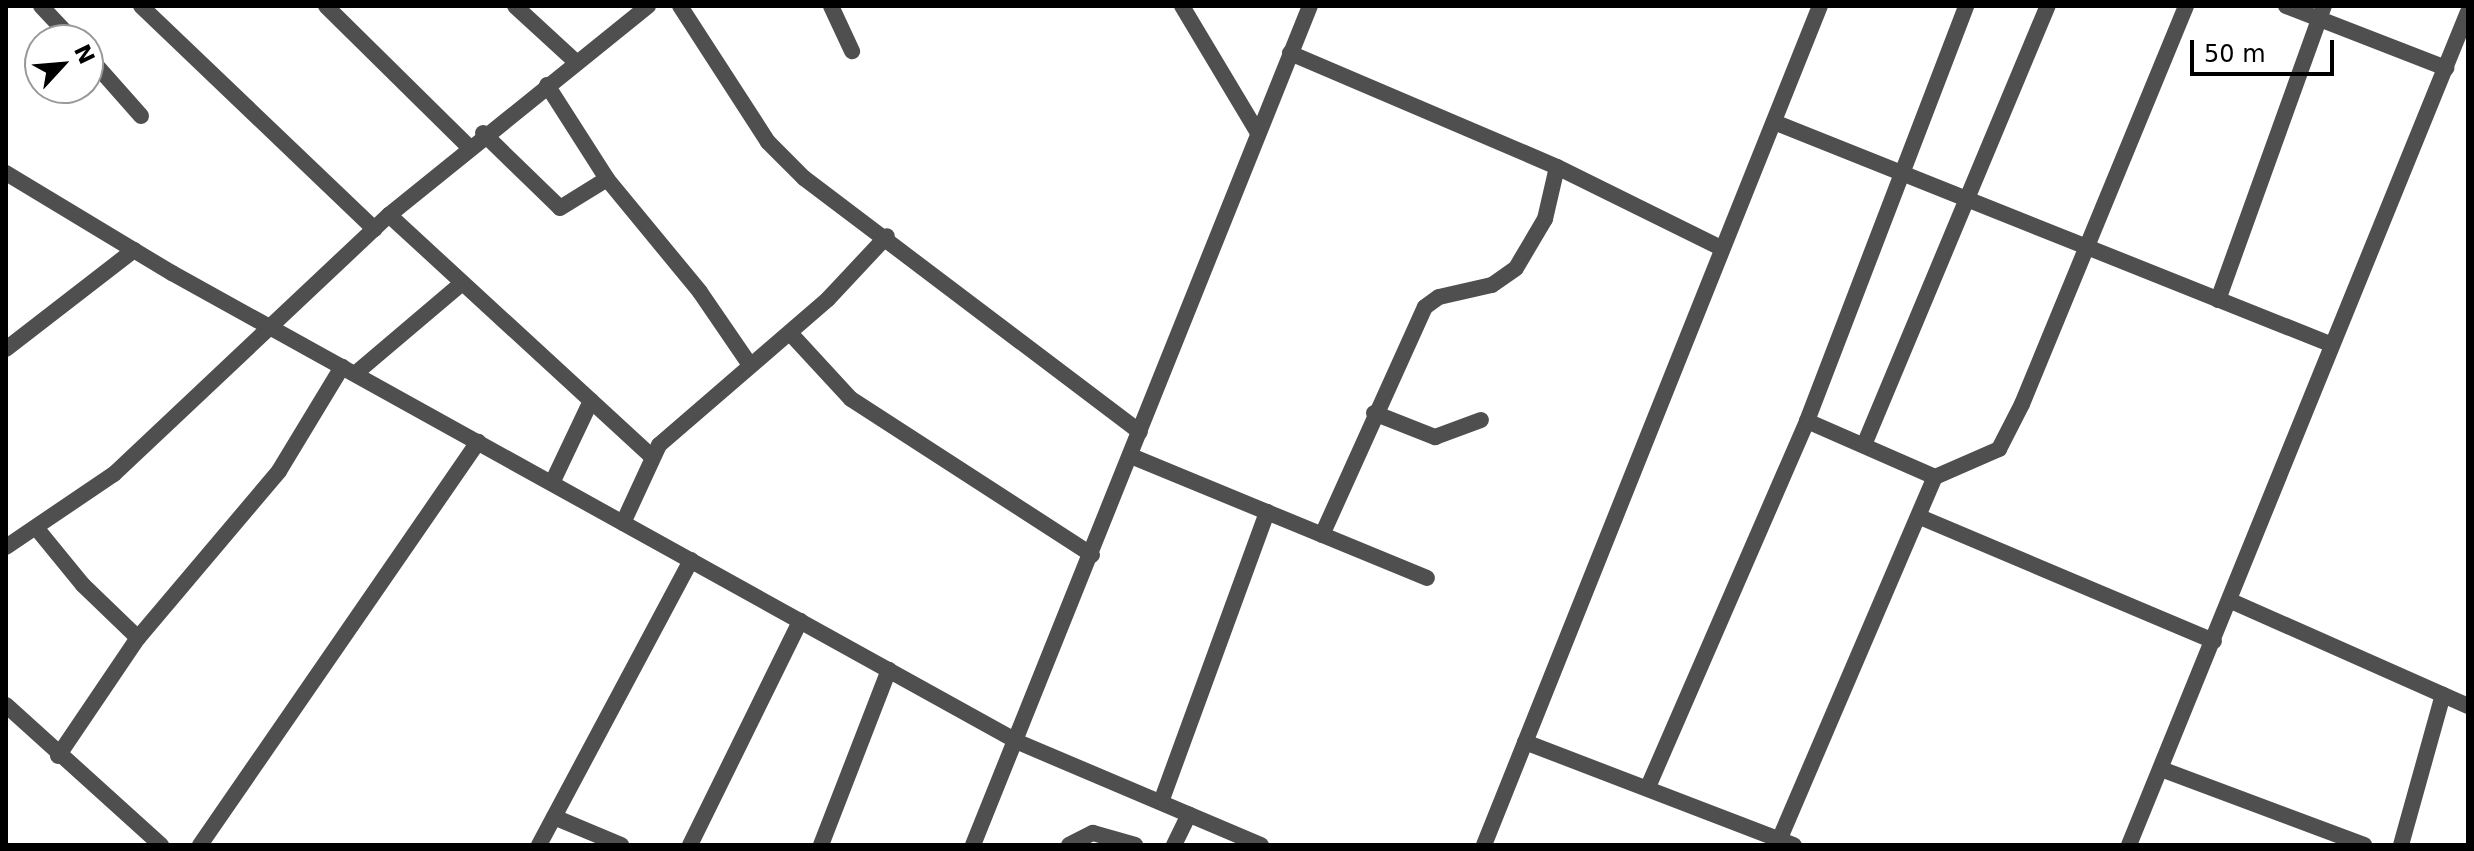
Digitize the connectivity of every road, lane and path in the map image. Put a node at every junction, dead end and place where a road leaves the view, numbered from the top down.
1 (41, 6) edge
2 (141, 6) edge
3 (326, 6) edge
4 (515, 6) edge
5 (648, 6) edge
6 (680, 6) edge
7 (831, 6) edge
8 (1182, 6) edge
9 (1310, 6) edge
10 (1820, 6) edge
11 (1966, 6) edge
12 (2048, 6) edge
13 (2186, 6) edge
14 (2286, 6) edge
15 (2322, 12) edge
16 (2468, 12) edge
17 (58, 24) edge
18 (852, 51) dead end
19 (1290, 53) junction
20 (576, 62) junction
21 (2446, 68) junction
22 (104, 74) edge
23 (547, 85) junction
24 (141, 116) dead end
25 (1774, 122) junction
26 (483, 133) junction
27 (1258, 133) junction
28 (468, 146) junction
29 (1557, 167) junction
30 (6, 173) edge
31 (1900, 175) junction
32 (607, 179) junction
33 (1966, 203) junction
34 (389, 215) junction
35 (374, 229) junction
36 (887, 236) junction
37 (1719, 247) junction
38 (134, 250) junction
39 (2088, 251) junction
40 (462, 283) junction
41 (2218, 300) junction
42 (268, 323) junction
43 (790, 333) junction
44 (2330, 344) junction
45 (6, 349) edge
46 (750, 365) junction
47 (349, 370) junction
48 (591, 401) junction
49 (1374, 413) junction
50 (1481, 420) dead end
51 (1807, 421) junction
52 (1140, 432) junction
53 (478, 442) junction
54 (1864, 445) junction
55 (1131, 456) junction
56 (652, 457) junction
57 (1935, 477) junction
58 (552, 483) junction
59 (1267, 512) junction
60 (1920, 517) junction
61 (623, 523) junction
62 (38, 530) junction
63 (1322, 535) junction
64 (6, 547) edge
65 (1092, 555) junction
66 (691, 560) junction
67 (1427, 578) dead end
68 (2231, 601) junction
69 (800, 621) junction
70 (138, 638) junction
71 (2214, 641) junction
72 (889, 670) junction
73 (2443, 695) junction
74 (6, 705) edge
75 (2468, 706) edge
76 (1018, 742) junction
77 (1525, 742) junction
78 (58, 756) junction
79 (2161, 769) junction
80 (1648, 787) junction
81 (1161, 802) junction
82 (1189, 814) junction
83 (554, 817) junction
84 (1787, 842) edge
85 (161, 845) edge
86 (200, 845) edge
87 (539, 845) edge
88 (621, 845) edge
89 (690, 845) edge
90 (821, 845) edge
91 (973, 845) edge
92 (1069, 845) edge
93 (1135, 845) edge
94 (1174, 845) edge
95 (1261, 845) edge
96 (1484, 845) edge
97 (2129, 845) edge
98 (2364, 845) edge
99 (2401, 845) edge

1 - 17 street
2 - 35 street
3 - 28 street
4 - 20 street
5 - 20 street
6 - 36 street
7 - 18 street
8 - 27 street
9 - 19 street
10 - 25 street
11 - 31 street
12 - 33 street
13 - 39 street
14 - 15 street
15 - 21 street
15 - 41 street
16 - 21 street
19 - 27 street
19 - 29 street
20 - 23 street
21 - 44 street
22 - 24 street
23 - 26 street
23 - 32 street
25 - 31 street
25 - 37 street
26 - 28 street
26 - 32 street
27 - 52 street
28 - 34 street
29 - 37 street
29 - 49 street
30 - 38 street
31 - 33 street
31 - 51 street
32 - 46 street
33 - 39 street
33 - 54 street
34 - 35 street
34 - 40 street
35 - 42 street
36 - 43 street
36 - 52 street
37 - 77 street
38 - 42 street
38 - 45 street
39 - 41 street
39 - 57 street
40 - 47 street
40 - 48 street
41 - 44 street
42 - 47 street
42 - 62 street
43 - 46 street
43 - 65 street
44 - 68 street
46 - 56 street
47 - 53 street
47 - 70 street
48 - 56 street
48 - 58 street
49 - 50 street
49 - 63 street
51 - 54 street
51 - 80 street
52 - 55 street
53 - 58 street
53 - 86 street
54 - 57 street
55 - 59 street
55 - 65 street
56 - 61 street
57 - 60 street
58 - 61 street
59 - 63 street
59 - 81 street
60 - 71 street
60 - 84 street
61 - 66 street
62 - 64 street
62 - 70 street
63 - 67 street
65 - 76 street
66 - 69 street
66 - 83 street
68 - 71 street
68 - 73 street
69 - 72 street
69 - 89 street
70 - 78 street
71 - 79 street
72 - 76 street
72 - 90 street
73 - 75 street
73 - 99 street
74 - 78 street
76 - 81 street
76 - 91 street
77 - 80 street
77 - 96 street
78 - 85 street
79 - 97 street
79 - 98 street
80 - 84 street
81 - 82 street
82 - 94 street
82 - 95 street
83 - 87 street
83 - 88 street
92 - 93 street

